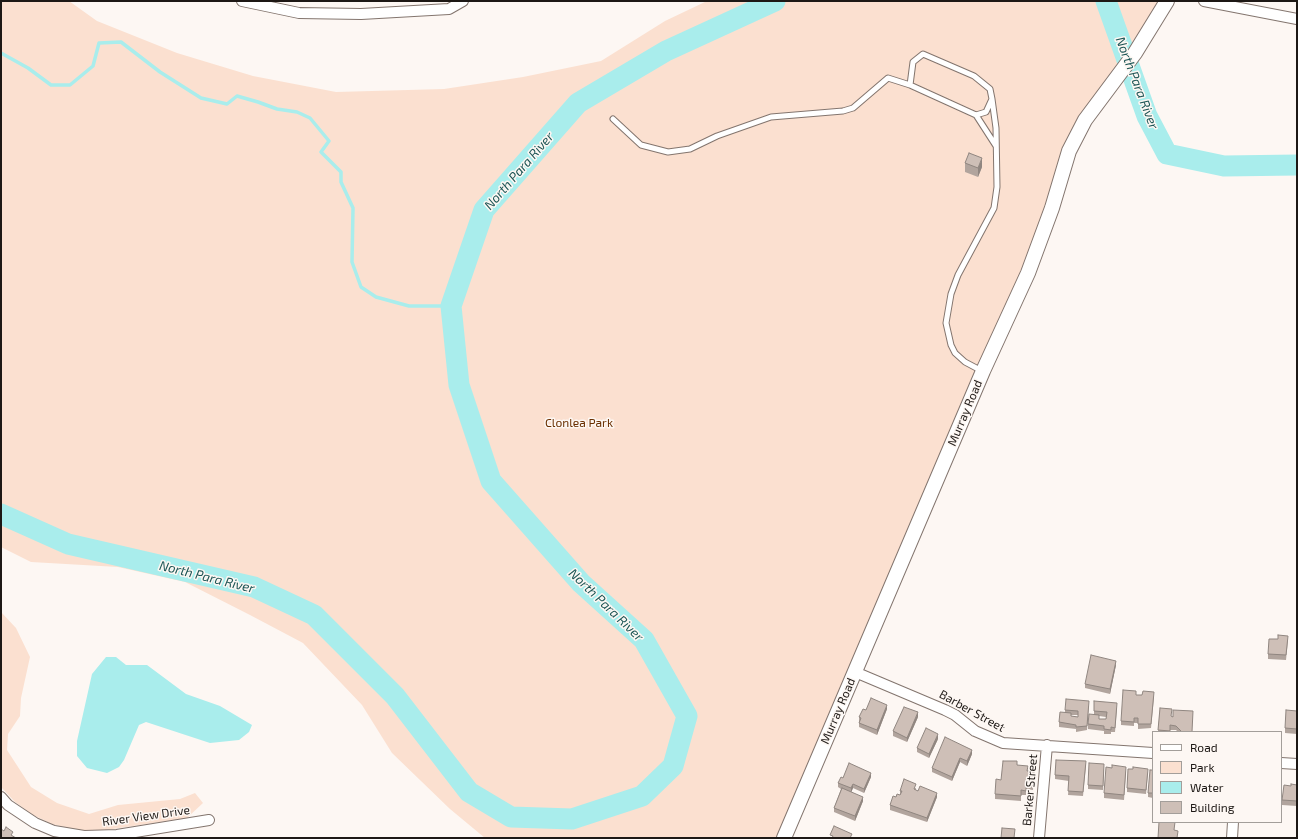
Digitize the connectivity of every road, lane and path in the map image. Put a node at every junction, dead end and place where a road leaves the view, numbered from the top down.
1 (463, 1) edge
2 (1167, 1) edge
3 (1204, 1) edge
4 (247, 2) edge
5 (1297, 19) edge
6 (910, 85) junction
7 (992, 99) junction
8 (976, 115) junction
9 (612, 119) dead end
10 (996, 146) junction
11 (983, 371) junction
12 (855, 672) junction
13 (1046, 745) junction
14 (1152, 753) edge
15 (1282, 763) edge
16 (1297, 764) edge
17 (1, 797) edge
18 (209, 820) dead end
19 (1233, 823) edge
20 (784, 838) edge
21 (1039, 838) edge
22 (1232, 838) edge

1 - 4 street
2 - 11 street, Murray Road
3 - 5 street
6 - 7 lane
6 - 8 lane
6 - 9 lane
7 - 8 lane
7 - 10 lane
8 - 10 lane
10 - 11 lane
11 - 12 street, Murray Road
12 - 13 street, Barber Street
12 - 20 street, Murray Road
13 - 14 street, Barber Street
13 - 21 street, Barker Street
15 - 16 street
17 - 18 street, River View Drive
19 - 22 street

